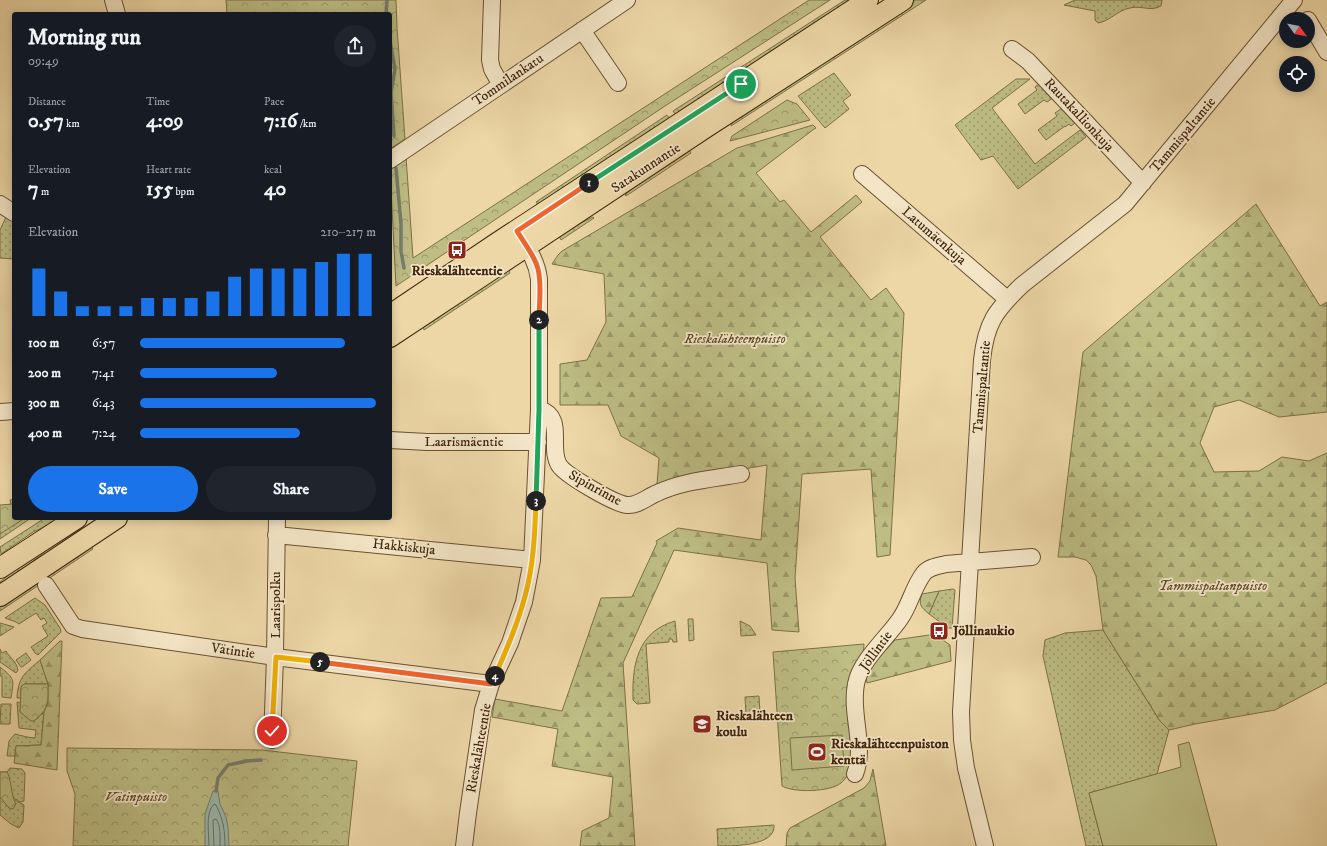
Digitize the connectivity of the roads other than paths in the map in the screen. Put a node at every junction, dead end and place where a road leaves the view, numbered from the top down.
1 (113, 0) edge
2 (492, 0) edge
3 (627, 0) edge
4 (868, 0) edge
5 (903, 0) edge
6 (1295, 0) edge
7 (116, 12) edge
8 (1303, 12) edge
9 (582, 30) junction
10 (1315, 32) edge
11 (1012, 49) dead end
12 (1327, 52) edge
13 (618, 83) dead end
14 (501, 85) junction
15 (392, 159) edge
16 (862, 174) dead end
17 (1143, 183) junction
18 (0, 204) edge
19 (12, 212) edge
20 (522, 239) junction
21 (1007, 299) junction
22 (392, 314) edge
23 (392, 336) edge
24 (539, 410) junction
25 (12, 411) edge
26 (0, 412) edge
27 (392, 440) edge
28 (538, 442) junction
29 (741, 474) dead end
30 (73, 520) edge
31 (113, 520) edge
32 (277, 520) edge
33 (276, 535) junction
34 (1032, 557) dead end
35 (532, 560) junction
36 (969, 563) junction
37 (0, 568) edge
38 (46, 585) dead end
39 (0, 596) edge
40 (276, 657) junction
41 (491, 684) junction
42 (272, 740) dead end
43 (855, 774) dead end
44 (464, 846) edge
45 (985, 846) edge

1 - 7 street
2 - 14 street
3 - 9 street, Tommilankatu
4 - 20 main road, Satakunnantie
5 - 20 main road, Satakunnantie
6 - 8 street
6 - 17 street, Tammispaltantie
9 - 13 street
9 - 14 street, Tommilankatu
10 - 12 street
11 - 17 street, Rautakallionkuja
14 - 15 street, Tommilankatu
16 - 21 street, Latumäenkuja
17 - 21 street, Tammispaltantie
18 - 19 street
20 - 22 main road, Satakunnantie
20 - 23 main road, Satakunnantie
20 - 24 street, Rieskalähteentie
21 - 36 street, Tammispaltantie
24 - 28 street, Rieskalähteentie
24 - 29 street, Sipinrinne
25 - 26 street
27 - 28 street, Laarismäentie
28 - 35 street, Rieskalähteentie
30 - 37 main road
31 - 39 main road
32 - 33 street, Laarispolku
33 - 35 street, Hakkiskuja
33 - 40 street, Laarispolku
34 - 36 street
35 - 41 street, Rieskalähteentie
36 - 43 street, Jöllintie
36 - 45 street, Tammispaltantie
38 - 40 street, Vätintie
40 - 41 street, Vätintie
40 - 42 street, Laarispolku
41 - 44 street, Rieskalähteentie

